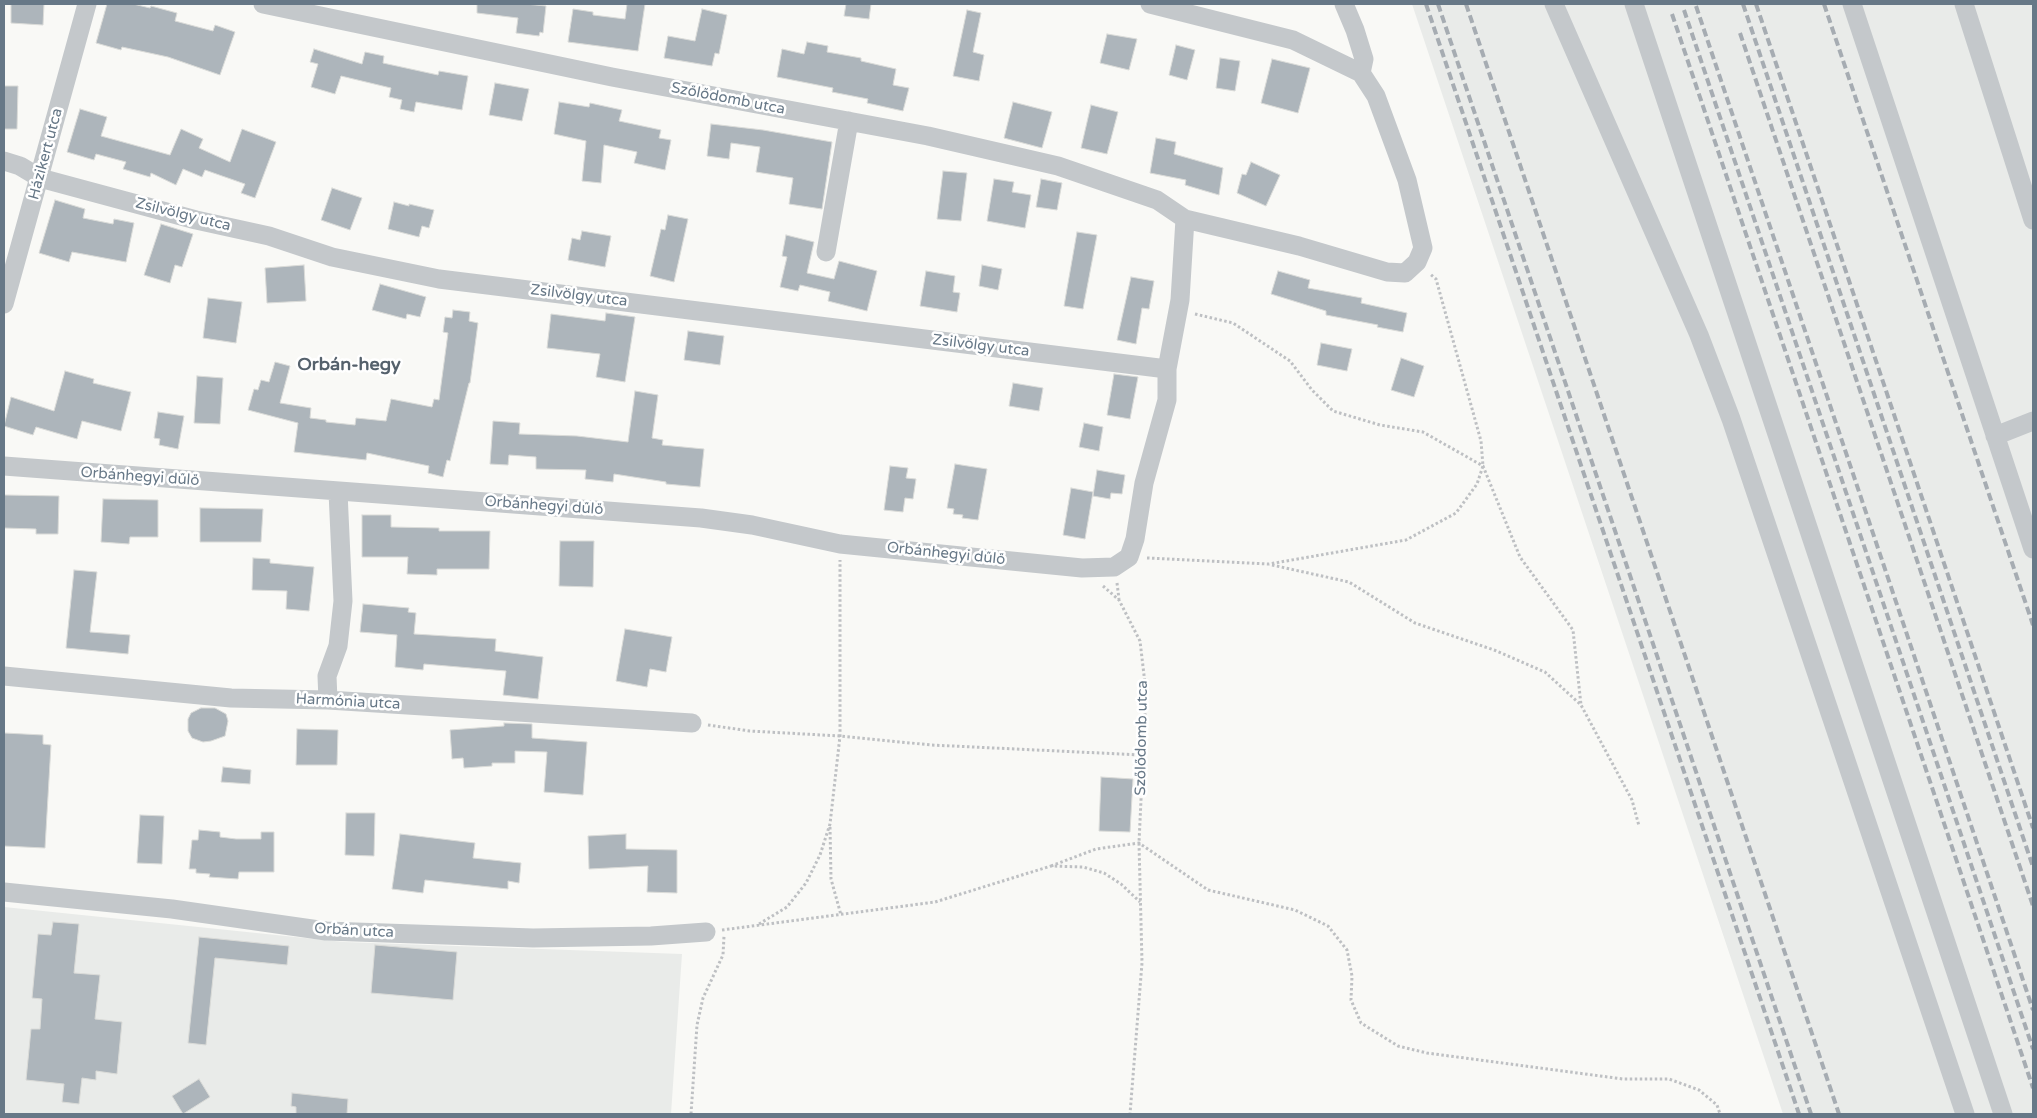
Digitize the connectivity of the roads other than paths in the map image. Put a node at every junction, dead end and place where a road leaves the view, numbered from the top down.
1 (87, 4) edge
2 (262, 4) edge
3 (1150, 4) edge
4 (1344, 4) edge
5 (1554, 4) edge
6 (1634, 4) edge
7 (1852, 4) edge
8 (1964, 4) edge
9 (1361, 73) junction
10 (849, 121) junction
11 (4, 161) edge
12 (40, 178) junction
13 (1185, 219) junction
14 (2033, 220) edge
15 (826, 252) dead end
16 (4, 304) edge
17 (1168, 369) junction
18 (2033, 421) edge
19 (1995, 436) junction
20 (4, 466) edge
21 (338, 492) junction
22 (2033, 549) edge
23 (4, 676) edge
24 (328, 700) junction
25 (692, 723) road end
26 (4, 892) edge
27 (715, 931) road end
28 (1965, 1114) edge
29 (2003, 1114) edge

1 - 12 street, Házikert utca
2 - 10 street, Szőlődomb utca
3 - 9 street
4 - 9 street
5 - 28 street
6 - 29 street
7 - 19 street
8 - 14 street
9 - 13 street
10 - 13 street, Szőlődomb utca
10 - 15 street
11 - 12 street, Zsilvölgy utca
12 - 16 street, Házikert utca
12 - 17 street, Zsilvölgy utca
13 - 17 street
17 - 21 street, Orbánhegyi dűlő
18 - 19 street
19 - 22 street
20 - 21 street, Orbánhegyi dűlő
21 - 24 street
23 - 24 street, Harmónia utca
24 - 25 street, Harmónia utca
26 - 27 street, Orbán utca

